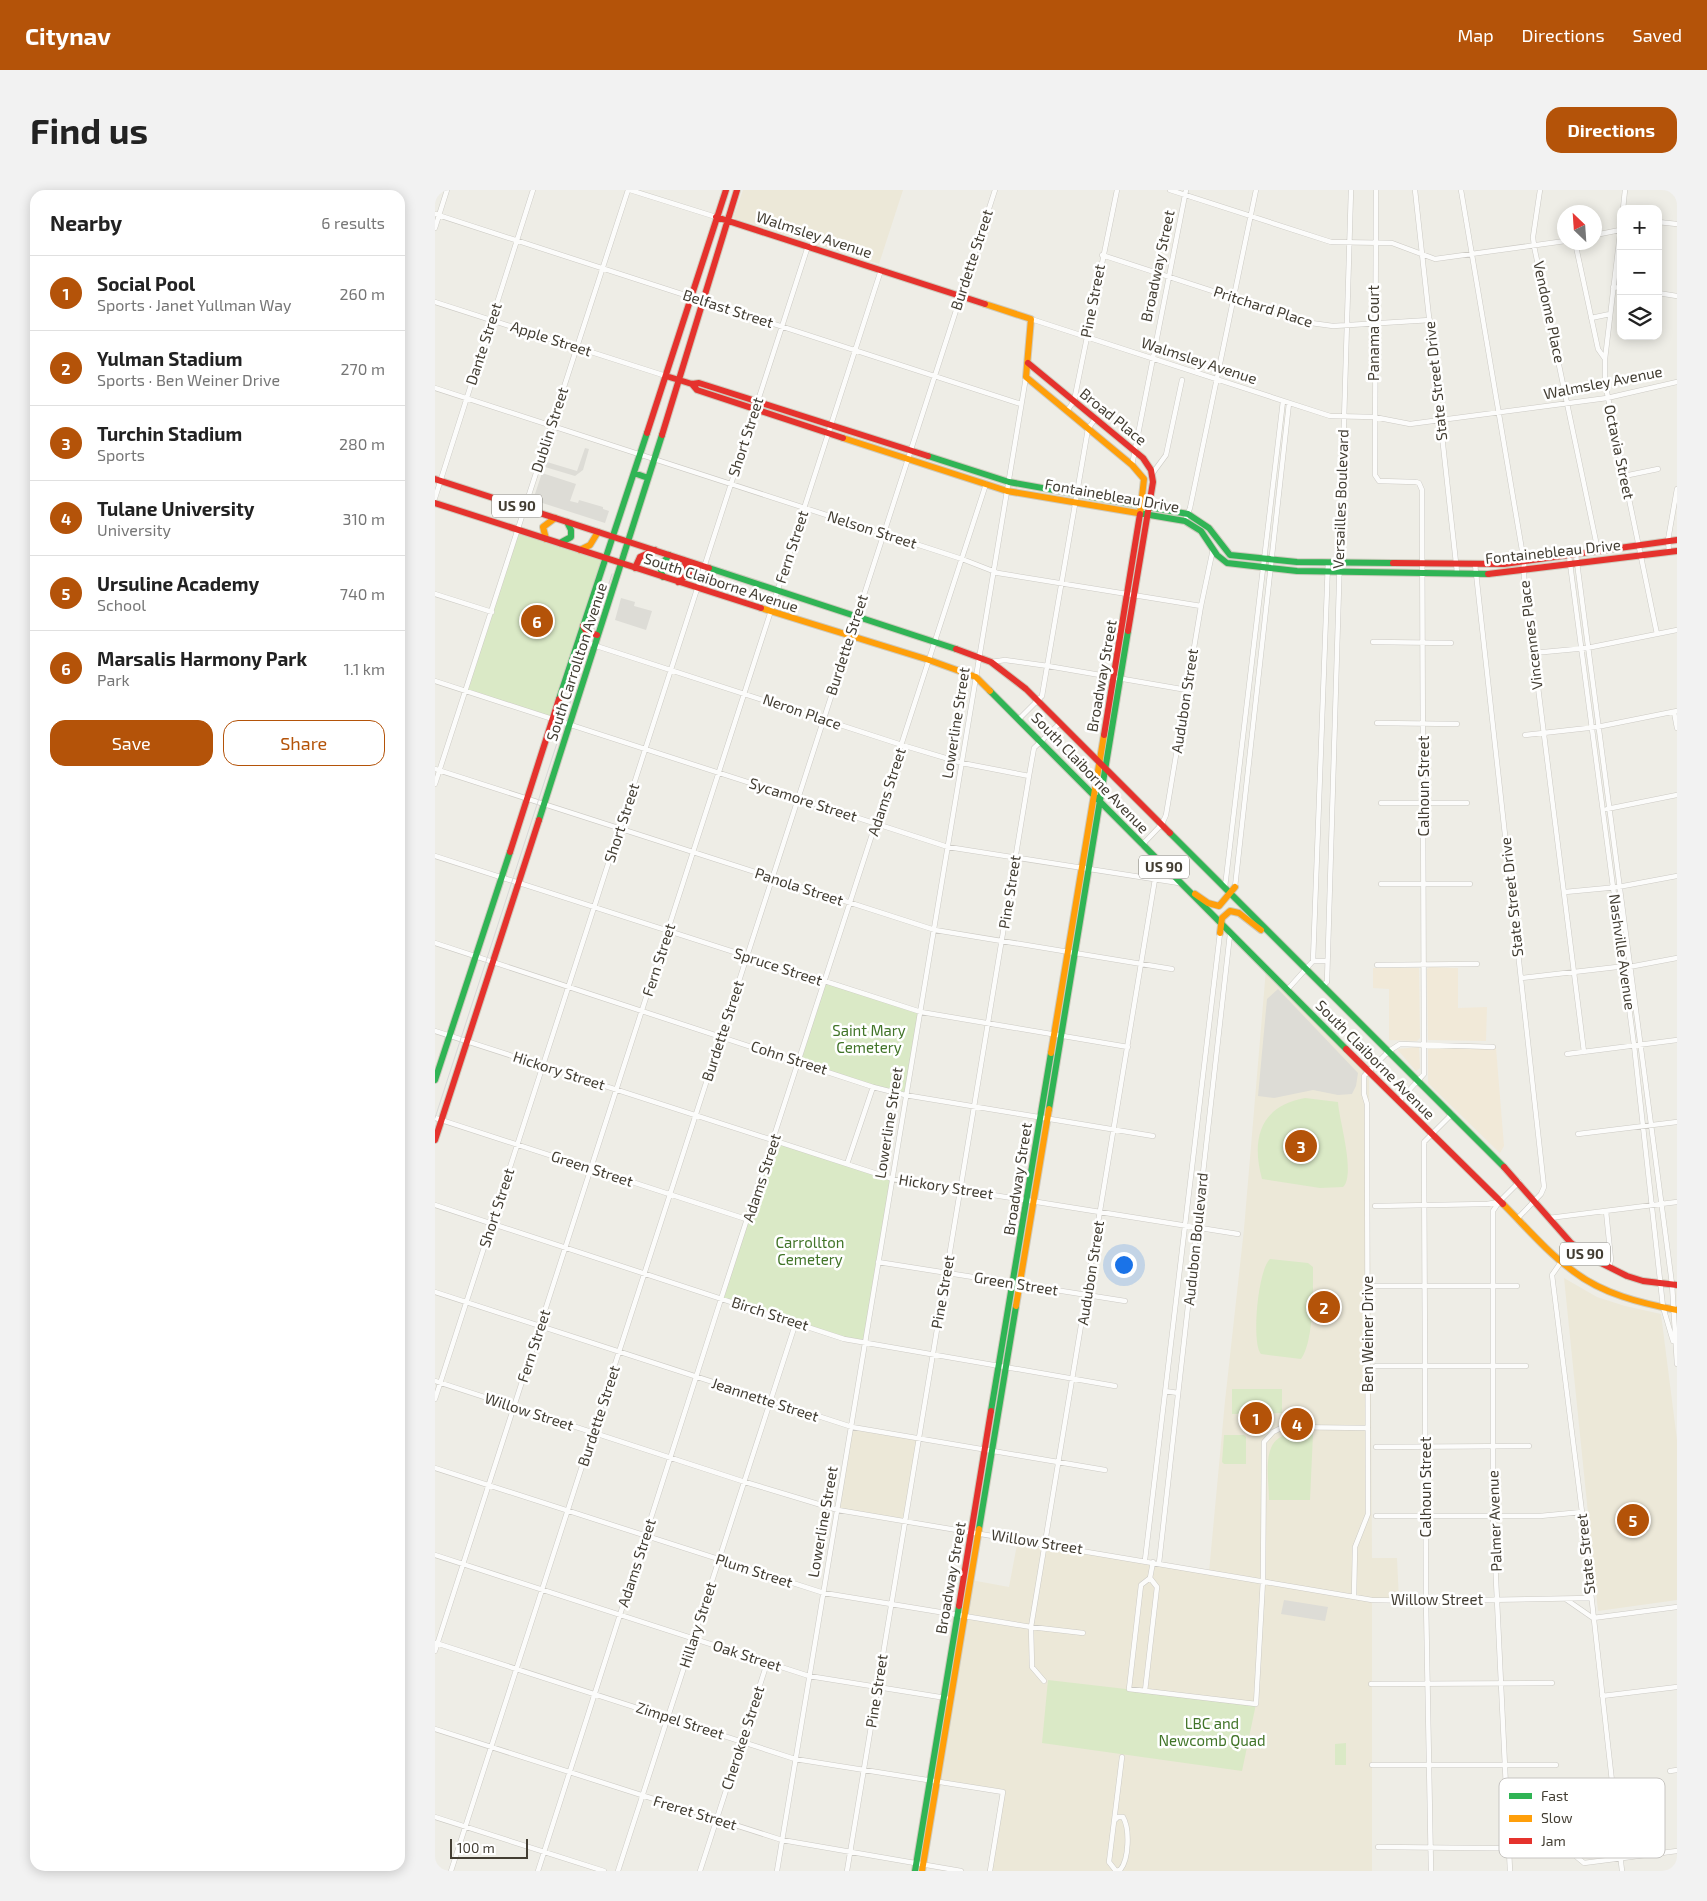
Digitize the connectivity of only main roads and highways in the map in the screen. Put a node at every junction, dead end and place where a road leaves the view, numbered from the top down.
1 (726, 190) edge
2 (737, 190) edge
3 (717, 217) junction
4 (727, 219) junction
5 (1031, 319) joint
6 (1028, 363) junction
7 (666, 376) junction
8 (1026, 377) joint
9 (679, 380) junction
10 (692, 384) junction
11 (634, 473) junction
12 (647, 478) junction
13 (437, 480) edge
14 (1145, 490) joint
15 (435, 503) edge
16 (1146, 506) junction
17 (1145, 514) junction
18 (555, 518) junction
19 (567, 522) junction
20 (598, 532) junction
21 (613, 536) junction
22 (546, 539) junction
23 (1677, 540) edge
24 (629, 542) junction
25 (560, 543) junction
26 (579, 550) junction
27 (655, 550) junction
28 (1677, 551) edge
29 (669, 555) junction
30 (605, 558) junction
31 (684, 560) junction
32 (621, 564) junction
33 (635, 568) junction
34 (663, 577) junction
35 (678, 582) junction
36 (583, 626) junction
37 (597, 635) junction
38 (1117, 678) junction
39 (1100, 762) junction
40 (1106, 768) junction
41 (1097, 800) junction
42 (1170, 873) junction
43 (1235, 887) road end
44 (1231, 894) junction
45 (1221, 925) junction
46 (1220, 933) road end
47 (1291, 953) junction
48 (435, 1080) edge
49 (438, 1119) edge
50 (435, 1140) edge
51 (1674, 1284) edge
52 (1676, 1310) edge
53 (920, 1866) edge
54 (915, 1871) edge

1 - 3 main road, South Carrollton Avenue
2 - 4 main road, South Carrollton Avenue
3 - 4 main road, Walmsley Avenue
3 - 7 main road, South Carrollton Avenue
4 - 5 main road, Walmsley Avenue
4 - 9 main road, South Carrollton Avenue
5 - 6 main road, Lowerline Street
6 - 8 main road, Lowerline Street
6 - 16 main road, Broad Place
7 - 9 main road, Fontainebleau Drive
7 - 11 main road, South Carrollton Avenue
8 - 14 main road, Broad Place
9 - 10 main road, Fontainebleau Drive
9 - 12 main road, South Carrollton Avenue
10 - 16 main road, Fontainebleau Drive
10 - 17 main road, Fontainebleau Drive
11 - 12 main road
11 - 21 main road, South Carrollton Avenue
12 - 24 main road, South Carrollton Avenue
13 - 18 main road, South Claiborne Avenue / US 90
14 - 16 main road, Broadway Street
15 - 22 main road, South Claiborne Avenue / US 90
16 - 17 main road, Broadway Street
16 - 23 main road, Fontainebleau Drive
17 - 28 main road, Fontainebleau Drive
17 - 38 main road, Broadway Street
18 - 19 main road, South Claiborne Avenue / US 90
18 - 22 main road
19 - 20 main road, South Claiborne Avenue / US 90
19 - 25 main road
20 - 21 main road, South Claiborne Avenue / US 90
20 - 26 main road
21 - 24 main road, South Claiborne Avenue / US 90
21 - 30 main road, South Carrollton Avenue
22 - 25 main road, South Claiborne Avenue / US 90
24 - 27 main road, South Claiborne Avenue / US 90
24 - 32 main road, South Carrollton Avenue
25 - 26 main road, South Claiborne Avenue / US 90
26 - 30 main road, South Claiborne Avenue / US 90
27 - 29 main road, South Claiborne Avenue / US 90
27 - 33 main road
29 - 31 main road, South Claiborne Avenue / US 90
29 - 34 main road
30 - 32 main road, South Claiborne Avenue / US 90
30 - 36 main road, South Carrollton Avenue
31 - 35 main road
31 - 39 main road, South Claiborne Avenue / US 90
32 - 33 main road, South Claiborne Avenue / US 90
32 - 37 main road, South Carrollton Avenue
33 - 34 main road, South Claiborne Avenue / US 90
34 - 35 main road, South Claiborne Avenue / US 90
35 - 41 main road, South Claiborne Avenue / US 90
36 - 37 main road
36 - 48 main road, South Carrollton Avenue
37 - 49 main road, South Carrollton Avenue
38 - 39 main road, Broadway Street
38 - 40 main road, Broadway Street
39 - 40 main road, South Claiborne Avenue / US 90
39 - 41 main road, Broadway Street
40 - 41 main road, Broadway Street
40 - 44 main road, South Claiborne Avenue / US 90
41 - 42 main road, South Claiborne Avenue / US 90
41 - 53 main road, Broadway Street
42 - 44 main road
42 - 45 main road, South Claiborne Avenue / US 90
43 - 44 main road
44 - 47 main road, South Claiborne Avenue / US 90
45 - 46 main road
45 - 47 main road
45 - 52 main road, South Claiborne Avenue / US 90
47 - 51 main road, South Claiborne Avenue / US 90
49 - 50 main road, South Carrollton Avenue
53 - 54 main road, Broadway Street

